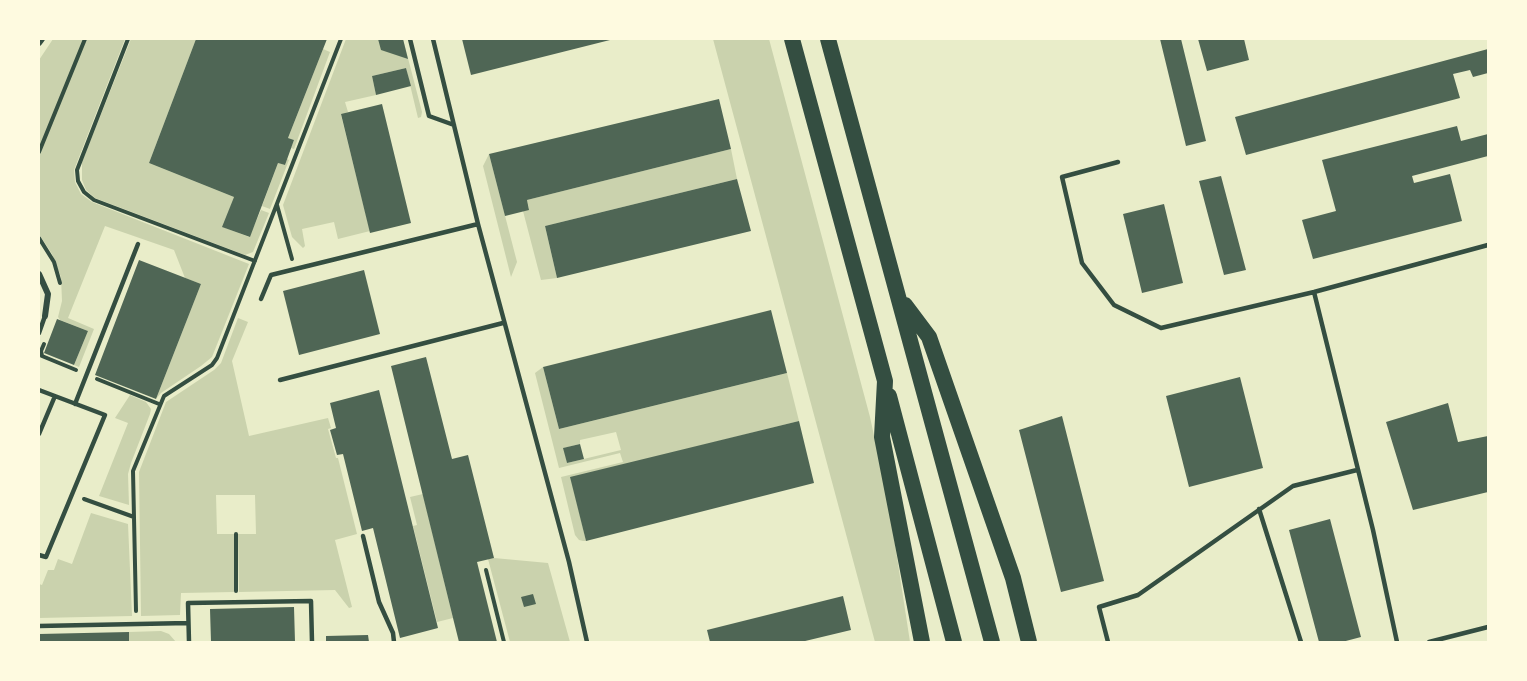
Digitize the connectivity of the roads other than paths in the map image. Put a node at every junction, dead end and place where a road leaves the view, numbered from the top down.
1 (42, 39) edge
2 (410, 39) edge
3 (434, 39) edge
4 (792, 39) edge
5 (828, 39) edge
6 (39, 43) edge
7 (454, 125) junction
8 (1119, 162) dead end
9 (478, 224) junction
10 (138, 244) dead end
11 (1488, 245) edge
12 (39, 273) edge
13 (1314, 292) junction
14 (899, 297) junction
15 (261, 299) dead end
16 (45, 316) joint
17 (503, 323) junction
18 (39, 333) edge
19 (280, 380) dead end
20 (885, 381) junction
21 (39, 390) edge
22 (55, 396) junction
23 (75, 404) junction
24 (39, 434) edge
25 (1357, 470) junction
26 (1259, 509) junction
27 (363, 536) dead end
28 (39, 555) edge
29 (188, 623) junction
30 (39, 626) edge
31 (1488, 627) edge
32 (189, 642) edge
33 (312, 642) edge
34 (394, 642) edge
35 (587, 642) edge
36 (922, 642) edge
37 (954, 642) edge
38 (992, 642) edge
39 (1029, 642) edge
40 (1108, 642) edge
41 (1301, 642) edge
42 (1397, 642) edge
43 (1429, 642) edge

1 - 6 street
2 - 7 lane
3 - 7 lane
4 - 20 highway
5 - 14 highway
7 - 9 lane
8 - 13 lane
9 - 15 lane
9 - 17 lane
10 - 23 lane
11 - 13 lane
12 - 16 street
13 - 25 lane
14 - 38 highway
14 - 39 highway
16 - 18 lane
17 - 19 lane
17 - 35 lane
20 - 36 highway
20 - 37 highway
21 - 22 lane
22 - 23 lane
22 - 24 lane
23 - 28 lane
25 - 26 lane
25 - 42 lane
26 - 40 lane
26 - 41 lane
27 - 34 lane
29 - 30 lane
29 - 32 lane
29 - 33 lane
31 - 43 lane

